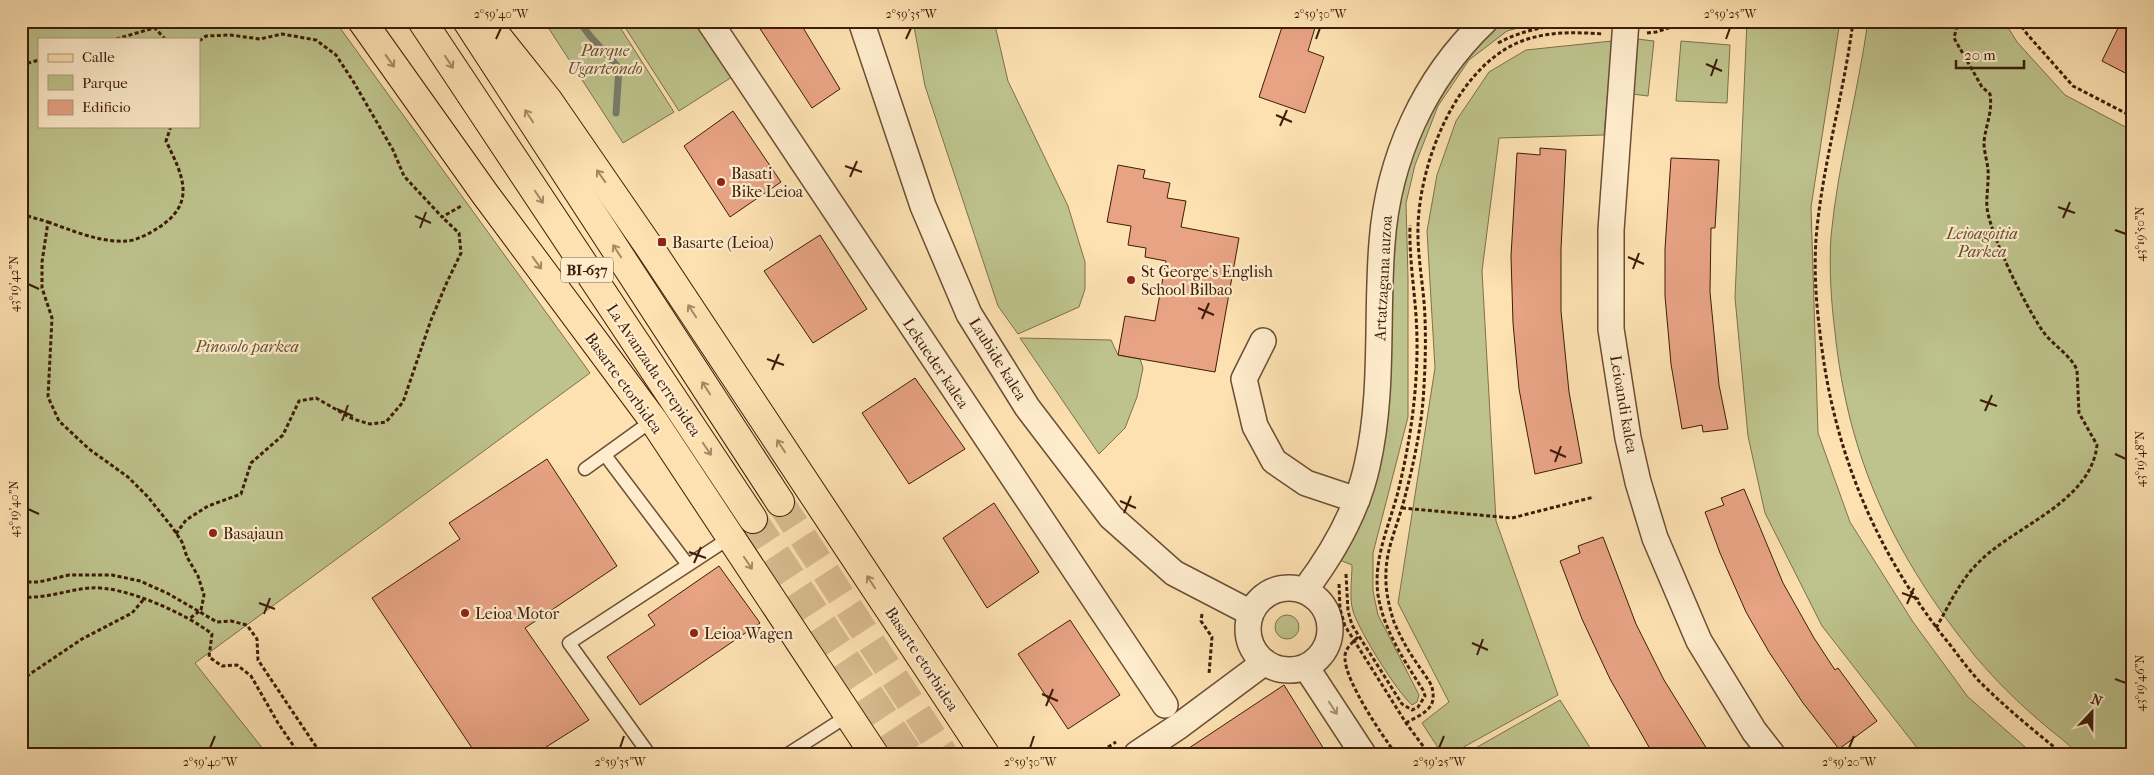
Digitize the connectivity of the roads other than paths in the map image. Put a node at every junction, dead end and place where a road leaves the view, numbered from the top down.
1 (362, 21) edge
2 (422, 21) edge
3 (467, 21) edge
4 (485, 21) edge
5 (709, 21) edge
6 (861, 21) edge
7 (1484, 21) edge
8 (1625, 27) edge
9 (1263, 341) dead end
10 (653, 420) junction
11 (605, 455) junction
12 (585, 469) dead end
13 (1357, 500) junction
14 (780, 502) tunnel mouth
15 (753, 519) tunnel mouth
16 (731, 537) junction
17 (688, 565) junction
18 (1296, 584) junction
19 (1250, 601) junction
20 (1265, 662) junction
21 (1306, 667) junction
22 (1165, 705) dead end
23 (849, 715) junction
24 (649, 754) edge
25 (788, 754) edge
26 (874, 754) edge
27 (985, 754) edge
28 (1137, 754) edge
29 (1363, 754) edge
30 (1772, 754) edge

1 -> 10 main road, Basarte etorbidea
2 -> 15 main road, La Avanzada errepidea / BI-637
14 -> 3 main road, La Avanzada errepidea / BI-637
27 -> 4 main road, Basarte etorbidea
5 - 22 street, Lekueder kalea
6 - 19 street, Laubide kalea
7 - 13 street, Artatzagana auzoa
8 - 30 street, Leioandi kalea
9 - 13 street
10 - 11 lane
10 - 16 main road, Basarte etorbidea
11 - 12 lane
11 - 17 lane
13 - 18 street, Artatzagana auzoa
16 - 17 lane
16 -> 23 main road, Basarte etorbidea
17 - 24 lane
18 - 19 street
18 - 21 street
19 - 20 street
20 - 21 street
20 - 28 street
21 -> 29 street
23 - 25 lane
23 - 26 main road, Basarte etorbidea

